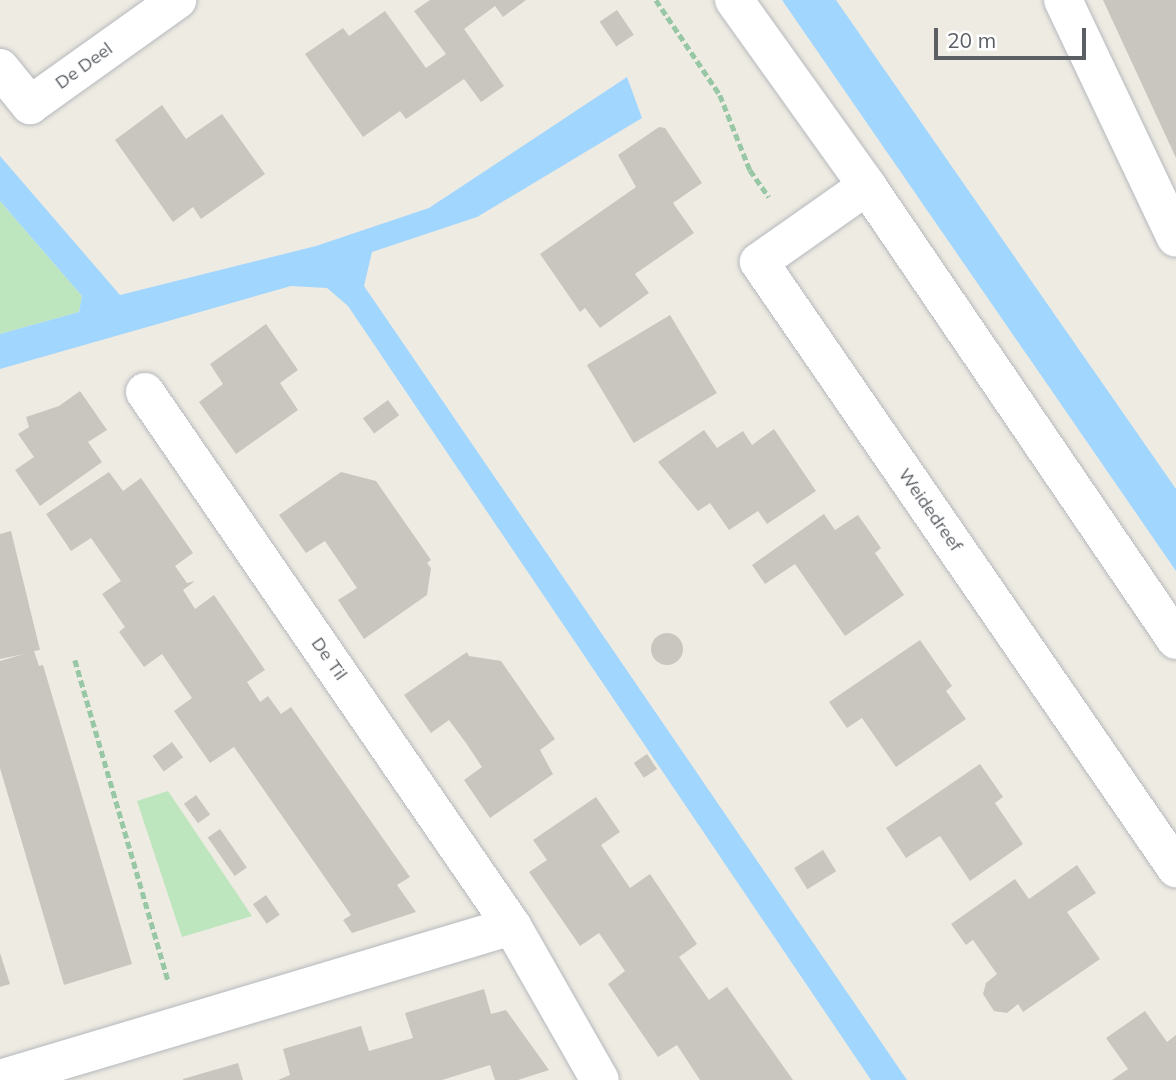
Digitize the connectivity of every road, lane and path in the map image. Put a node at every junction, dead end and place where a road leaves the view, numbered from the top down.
1 (177, 0) edge
2 (734, 0) edge
3 (1063, 0) edge
4 (0, 68) edge
5 (867, 186) junction
6 (1176, 238) edge
7 (145, 392) dead end
8 (1176, 640) edge
9 (75, 660) dead end
10 (1176, 868) edge
11 (512, 926) junction
12 (181, 1025) junction
13 (0, 1079) edge
14 (600, 1080) edge

1 - 4 street, De Deel
2 - 5 street
3 - 6 street
5 - 8 street
5 - 10 street, Weidedreef
7 - 11 street, De Til
9 - 12 path
11 - 12 street
11 - 14 street, De Til
12 - 13 street

